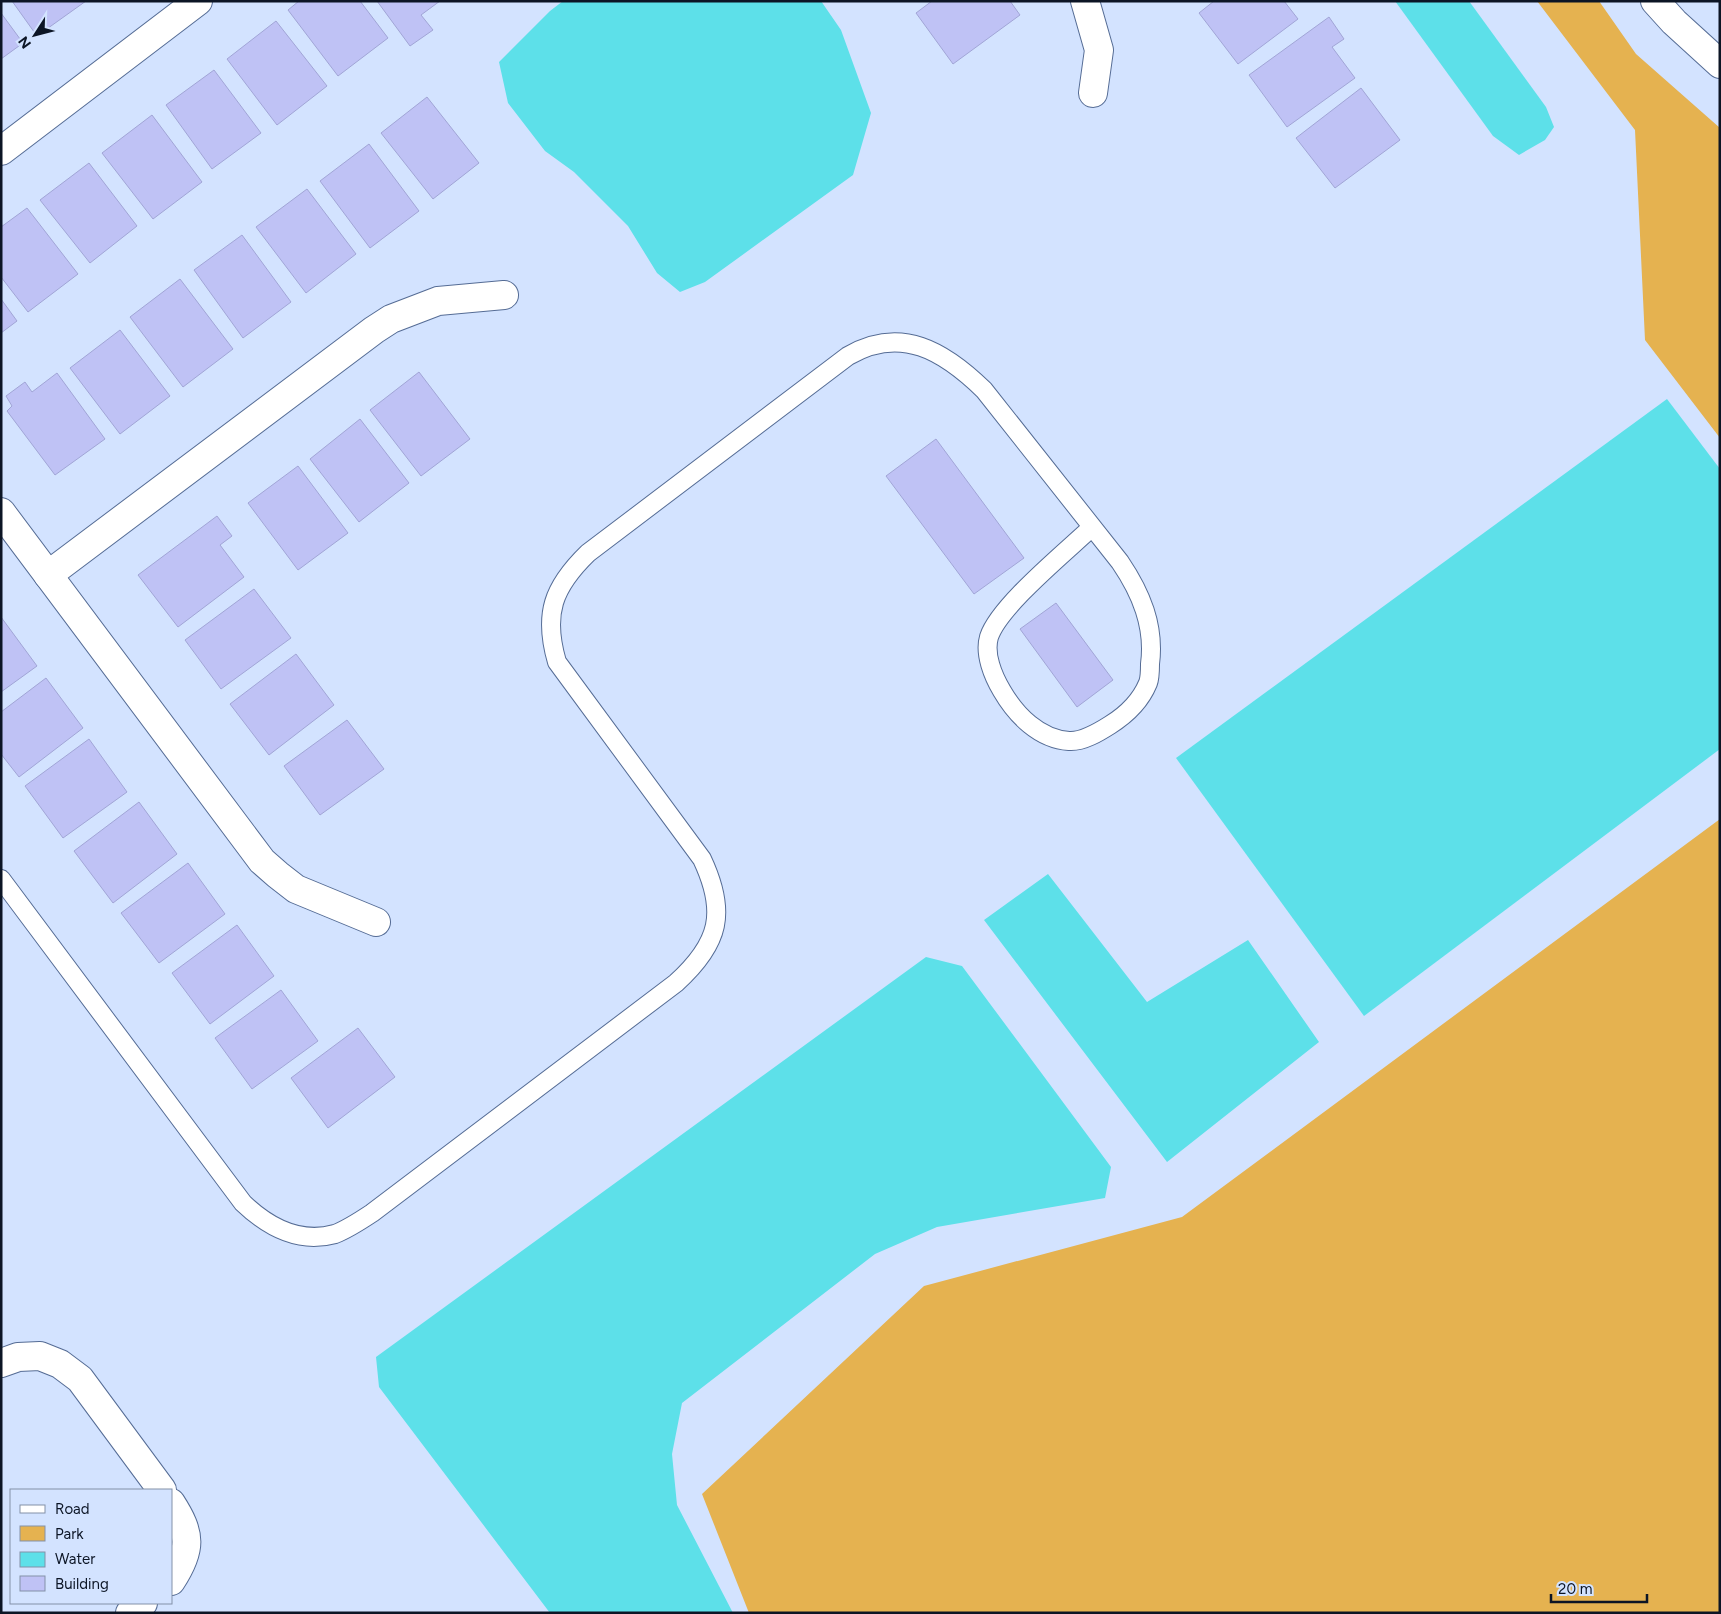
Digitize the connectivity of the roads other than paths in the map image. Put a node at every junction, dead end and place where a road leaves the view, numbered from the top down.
1 (198, 1) edge
2 (1085, 1) edge
3 (1655, 1) edge
4 (1720, 64) edge
5 (1093, 93) dead end
6 (1, 151) edge
7 (504, 295) dead end
8 (1, 512) edge
9 (1092, 527) junction
10 (48, 575) junction
11 (1, 879) edge
12 (376, 922) dead end
13 (1, 1363) edge
14 (161, 1489) edge
15 (172, 1504) edge
16 (172, 1579) edge
17 (142, 1604) edge
18 (130, 1613) edge

1 - 6 street
2 - 5 street
3 - 4 street
7 - 10 street
8 - 10 street
9 - 9 lane
9 - 11 lane
10 - 12 street
13 - 14 street
15 - 16 street
17 - 18 street

